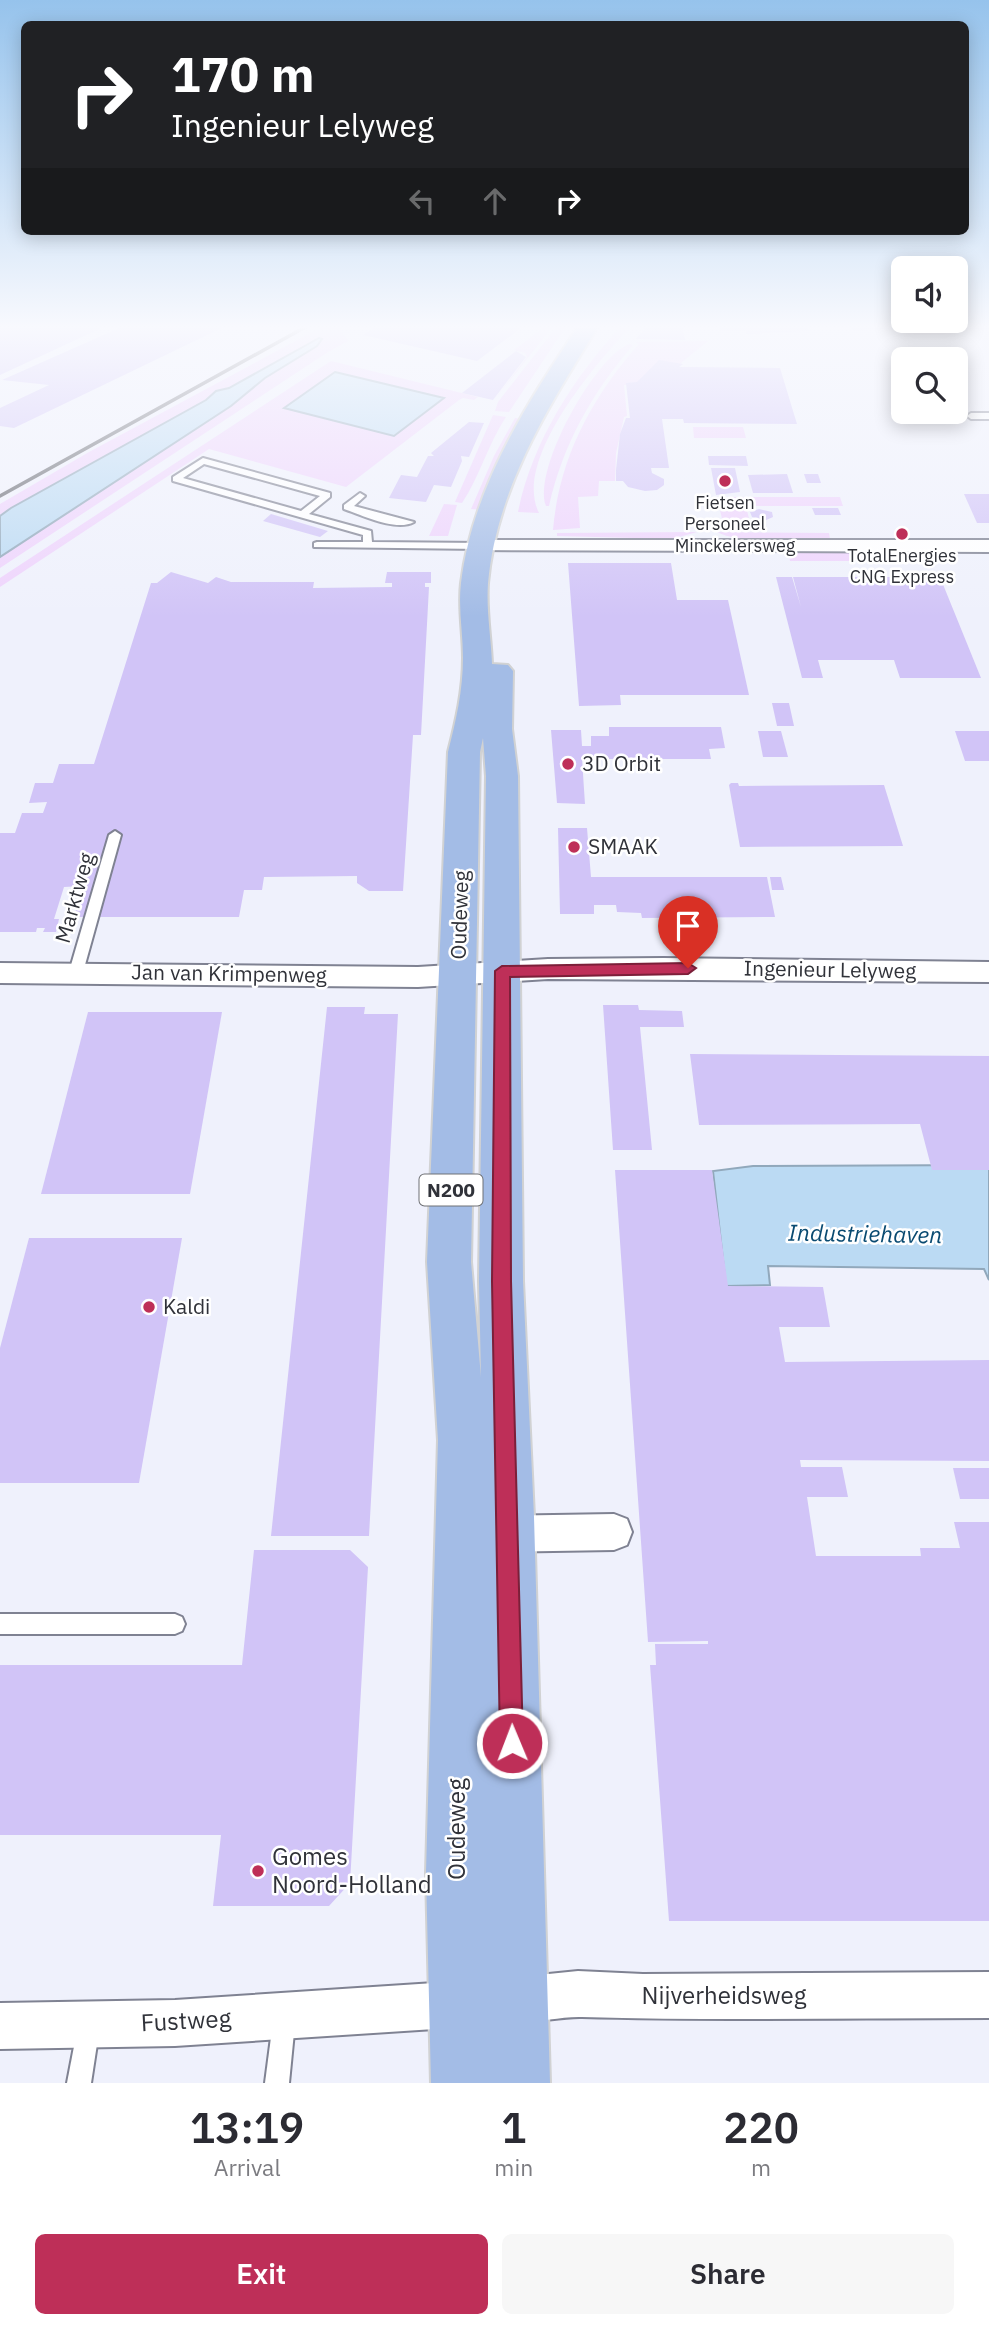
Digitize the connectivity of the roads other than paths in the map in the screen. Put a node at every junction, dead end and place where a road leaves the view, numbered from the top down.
1 (527, 422) edge
2 (545, 422) edge
3 (360, 496) dead end
4 (303, 514) junction
5 (409, 522) dead end
6 (317, 545) dead end
7 (989, 545) edge
8 (367, 546) junction
9 (493, 546) junction
10 (115, 835) dead end
11 (502, 971) junction
12 (76, 972) junction
13 (989, 972) edge
14 (0, 973) edge
15 (458, 974) junction
16 (614, 1532) dead end
17 (460, 1534) junction
18 (509, 1534) junction
19 (0, 1624) edge
20 (175, 1624) dead end
21 (989, 1995) edge
22 (488, 2003) junction
23 (284, 2016) junction
24 (0, 2026) edge
25 (89, 2026) junction
26 (79, 2083) edge
27 (277, 2083) edge
28 (463, 2083) edge
29 (518, 2083) edge

1 - 9 main road, Oudeweg / N200
2 - 9 main road, Oudeweg / N200
3 - 5 lane
4 - 4 lane
4 - 8 lane
6 - 8 lane
7 - 9 street, Minckelersweg
8 - 9 lane
9 - 11 main road, Oudeweg / N200
9 - 15 main road, Oudeweg / N200
10 - 12 lane, Marktweg
11 - 13 street, Ingenieur Lelyweg
11 - 15 street, Ingenieur Lelyweg
11 - 18 main road, Oudeweg / N200
12 - 14 street, Jan van Krimpenweg
12 - 15 street, Jan van Krimpenweg
15 - 17 main road, Oudeweg / N200
16 - 18 street
17 - 18 street
17 - 22 main road, Oudeweg / N200
18 - 22 main road, Oudeweg / N200
19 - 20 lane
21 - 22 street, Nijverheidsweg
22 - 23 street, Fustweg
22 - 28 main road, Oudeweg / N200
22 - 29 main road, Oudeweg / N200
23 - 25 street, Fustweg
23 - 27 lane
24 - 25 street, Fustweg
25 - 26 lane

